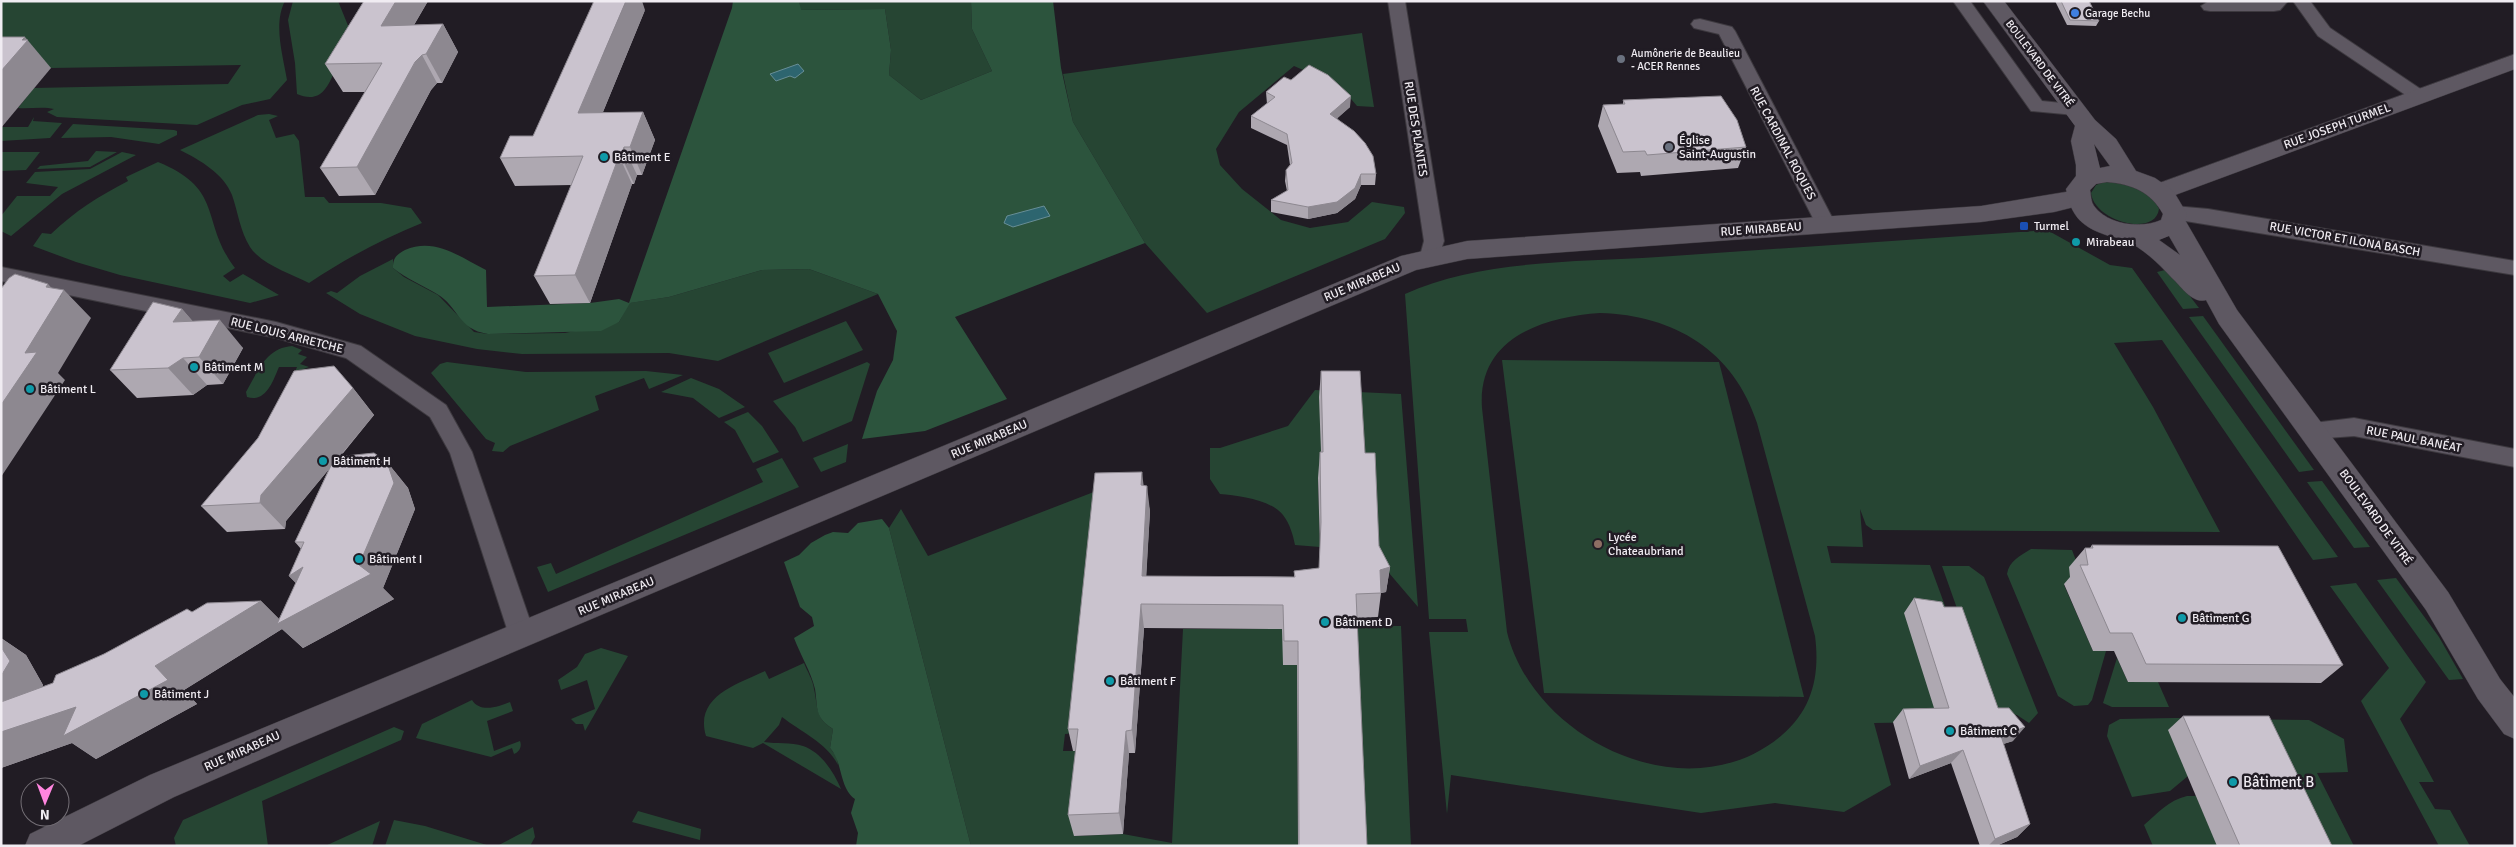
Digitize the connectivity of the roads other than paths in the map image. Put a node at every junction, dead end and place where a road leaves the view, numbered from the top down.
1 (1396, 1) edge
2 (1961, 1) edge
3 (1993, 1) edge
4 (2280, 1) edge
5 (2301, 1) edge
6 (2210, 6) dead end
7 (1700, 24) dead end
8 (2515, 61) edge
9 (2419, 96) junction
10 (2081, 117) junction
11 (2127, 176) junction
12 (2159, 192) junction
13 (2085, 197) junction
14 (2174, 217) junction
15 (1826, 225) junction
16 (2133, 234) junction
17 (1430, 256) junction
18 (2515, 268) edge
19 (1, 274) edge
20 (2228, 317) junction
21 (2313, 430) junction
22 (2515, 458) edge
23 (522, 635) junction
24 (2502, 693) edge
25 (2515, 724) edge
26 (42, 846) edge

1 - 17 street, RUE DES PLANTES
2 - 10 street
3 - 10 street, BOULEVARD DE VITRÉ
4 - 6 street
5 - 9 street
7 - 15 street, RUE CARDINAL ROQUES
8 - 9 street, RUE JOSEPH TURMEL
9 - 12 street, RUE JOSEPH TURMEL
10 - 11 street, BOULEVARD DE VITRÉ
10 - 13 street
11 - 12 street, BOULEVARD DE VITRÉ
11 - 13 street, BOULEVARD DE VITRÉ
12 - 14 street, BOULEVARD DE VITRÉ
13 - 15 street, RUE MIRABEAU
13 - 16 street, BOULEVARD DE VITRÉ
14 - 16 street, BOULEVARD DE VITRÉ
14 - 18 street, RUE VICTOR ET ILONA BASCH
14 - 20 street, BOULEVARD DE VITRÉ
15 - 17 street, RUE MIRABEAU
16 - 20 street, BOULEVARD DE VITRÉ
17 - 23 street, RUE MIRABEAU
19 - 23 street, RUE LOUIS ARRETCHE
20 - 21 street, BOULEVARD DE VITRÉ
21 - 22 street, RUE PAUL BANÉAT
21 - 24 street, BOULEVARD DE VITRÉ
23 - 26 street, RUE MIRABEAU
24 - 25 street, BOULEVARD DE VITRÉ

